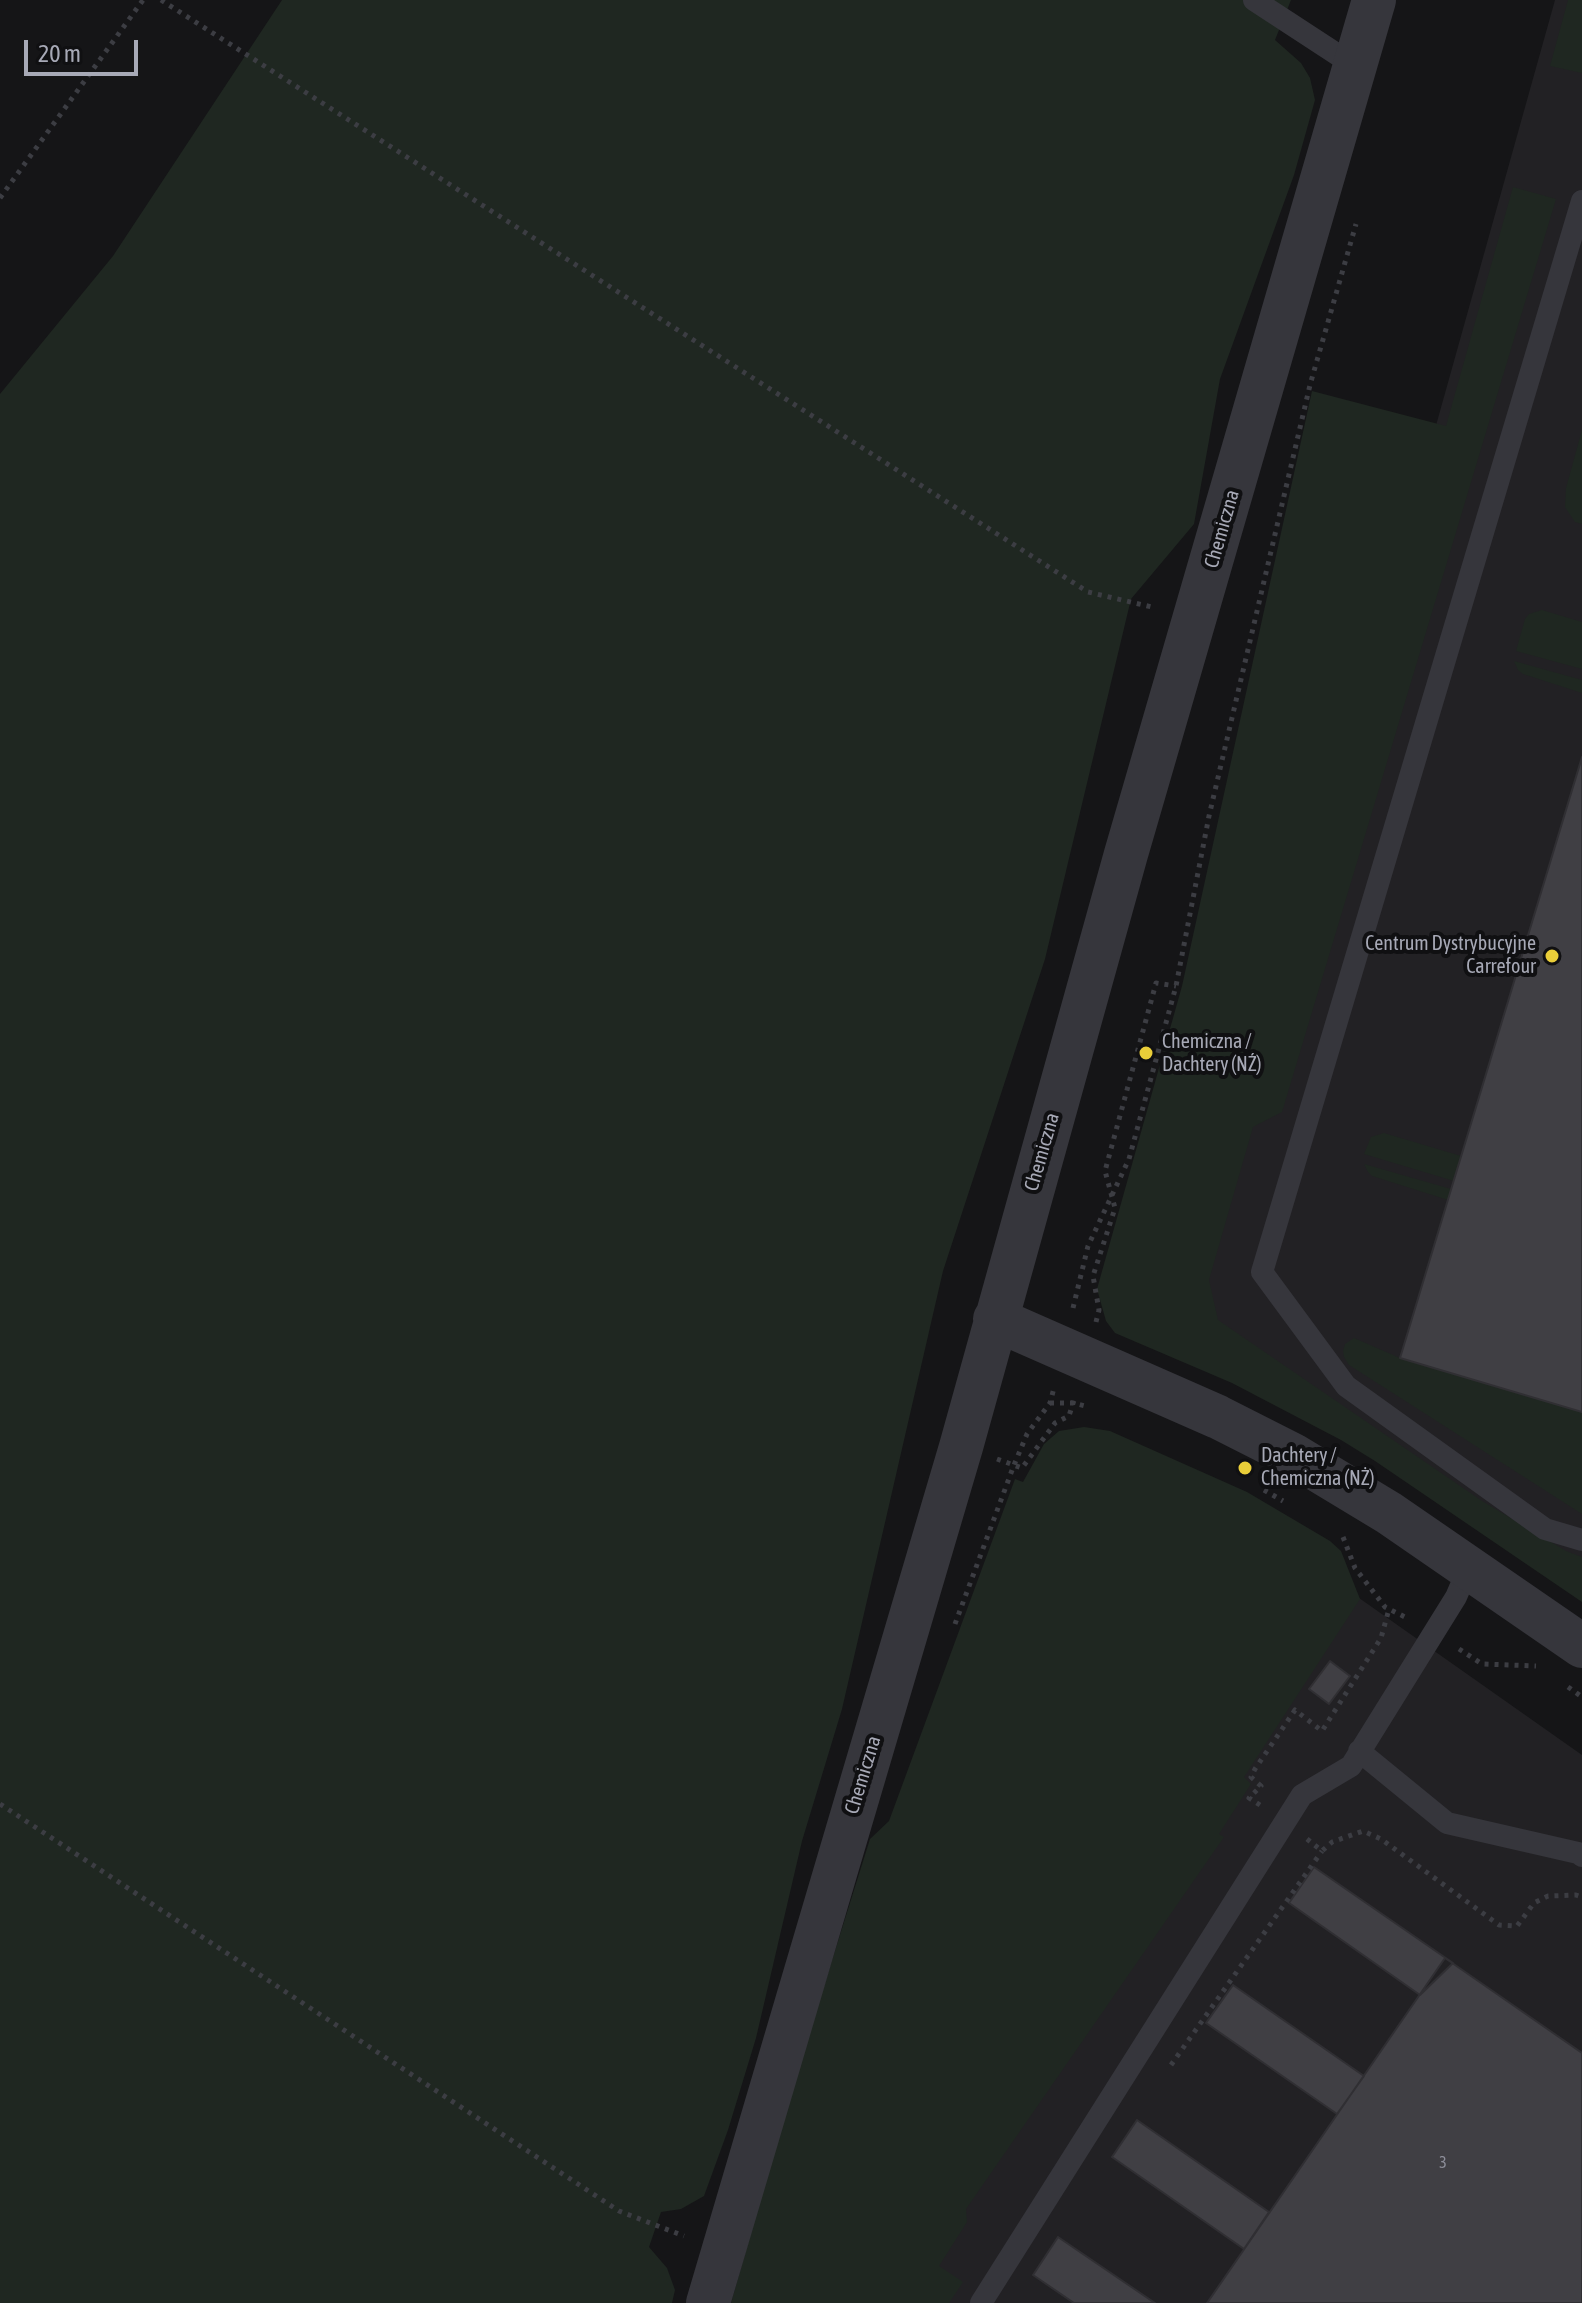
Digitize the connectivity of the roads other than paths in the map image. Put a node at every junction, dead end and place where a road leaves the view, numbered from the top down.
1 (1254, 0) edge
2 (1374, 0) edge
3 (1355, 66) junction
4 (1582, 201) edge
5 (995, 1319) junction
6 (1582, 1540) edge
7 (1469, 1567) junction
8 (1571, 1664) edge
9 (1359, 1751) junction
10 (1582, 1856) edge
11 (708, 2303) edge
12 (981, 2303) edge

1 - 3 lane
2 - 3 street, Chemiczna
3 - 5 street, Chemiczna
4 - 6 lane
5 - 7 street
5 - 11 street, Chemiczna
7 - 8 street
7 - 9 lane
9 - 10 lane
9 - 12 lane

